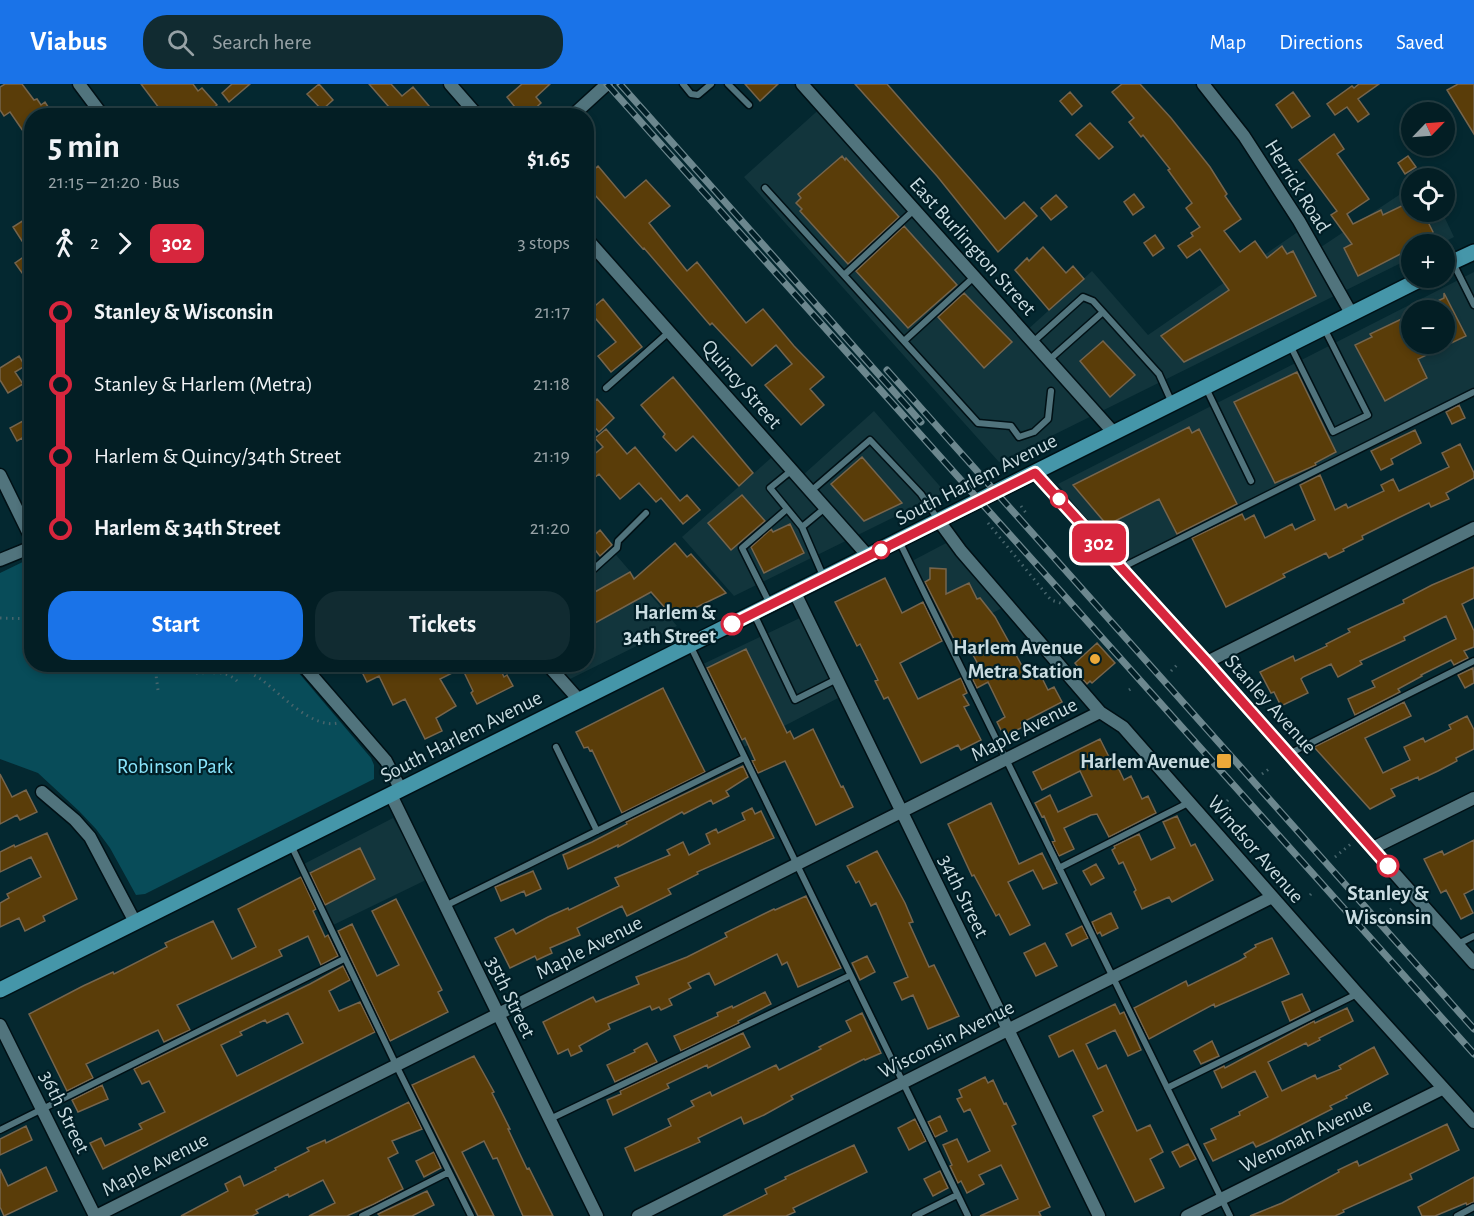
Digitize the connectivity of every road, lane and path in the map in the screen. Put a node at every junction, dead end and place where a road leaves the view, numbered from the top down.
1 (79, 84) edge
2 (450, 84) edge
3 (608, 84) edge
4 (683, 84) edge
5 (711, 84) edge
6 (728, 84) edge
7 (802, 84) edge
8 (1203, 84) edge
9 (749, 105) dead end
10 (97, 108) edge
11 (471, 108) edge
12 (581, 108) edge
13 (765, 188) dead end
14 (914, 209) junction
15 (594, 246) edge
16 (1474, 252) edge
17 (1455, 261) edge
18 (844, 275) junction
19 (1455, 275) edge
20 (974, 276) junction
21 (1402, 288) edge
22 (1474, 304) edge
23 (1103, 312) junction
24 (1351, 313) junction
25 (1324, 327) junction
26 (669, 331) junction
27 (904, 341) junction
28 (1033, 342) junction
29 (1289, 345) junction
30 (1049, 360) junction
31 (1205, 387) junction
32 (606, 388) dead end
33 (1051, 391) dead end
34 (1474, 392) edge
35 (1172, 404) junction
36 (1114, 433) junction
37 (792, 470) junction
38 (1035, 473) junction
39 (0, 475) edge
40 (1251, 482) dead end
41 (810, 491) junction
42 (1022, 506) dead end
43 (825, 508) junction
44 (787, 509) junction
45 (646, 513) dead end
46 (1026, 513) dead end
47 (939, 521) junction
48 (988, 523) dead end
49 (24, 524) edge
50 (802, 526) junction
51 (1474, 528) edge
52 (899, 541) junction
53 (24, 550) edge
54 (868, 556) junction
55 (0, 560) edge
56 (1121, 568) junction
57 (594, 569) edge
58 (825, 578) junction
59 (795, 593) junction
60 (1063, 604) dead end
61 (771, 605) junction
62 (754, 613) junction
63 (0, 618) edge
64 (24, 619) edge
65 (690, 645) junction
66 (1474, 661) edge
67 (1207, 662) junction
68 (1177, 665) dead end
69 (1171, 671) dead end
70 (158, 672) edge
71 (191, 672) edge
72 (214, 672) joint
73 (248, 672) edge
74 (309, 672) edge
75 (554, 672) edge
76 (837, 679) junction
77 (237, 681) dead end
78 (158, 690) dead end
79 (579, 700) junction
80 (1100, 712) junction
81 (345, 715) junction
82 (556, 747) dead end
83 (1289, 754) junction
84 (744, 758) junction
85 (1006, 759) junction
86 (1269, 769) dead end
87 (1262, 774) dead end
88 (42, 792) dead end
89 (396, 792) junction
90 (1474, 798) edge
91 (1190, 802) junction
92 (902, 812) junction
93 (597, 831) junction
94 (1353, 842) dead end
95 (291, 844) junction
96 (1373, 848) junction
97 (1335, 857) dead end
98 (795, 865) junction
99 (1059, 868) junction
100 (1272, 897) junction
101 (445, 906) junction
102 (1393, 908) dead end
103 (1386, 914) dead end
104 (135, 922) junction
105 (1474, 936) edge
106 (1458, 944) junction
107 (344, 959) junction
108 (1474, 963) edge
109 (849, 976) junction
110 (1112, 977) junction
111 (0, 990) edge
112 (1357, 993) junction
113 (498, 1014) junction
114 (0, 1025) edge
115 (1008, 1030) junction
116 (396, 1065) junction
117 (902, 1084) junction
118 (1167, 1088) junction
119 (1442, 1089) junction
120 (42, 1109) junction
121 (550, 1119) junction
122 (1474, 1122) edge
123 (0, 1130) edge
124 (449, 1173) junction
125 (957, 1195) junction
126 (1221, 1199) junction
127 (1474, 1207) edge
128 (96, 1216) edge
129 (362, 1216) edge
130 (471, 1216) edge
131 (597, 1216) edge
132 (638, 1216) edge
133 (915, 1216) edge
134 (968, 1216) edge
135 (1099, 1216) edge
136 (1187, 1216) edge
137 (1230, 1216) edge
138 (1456, 1216) edge

1 - 10 street
2 - 11 street
3 - 12 street
4 - 5 lane
6 - 9 lane
7 - 14 street, East Burlington Street
8 - 24 street, Herrick Road
13 - 18 lane
14 - 18 lane
14 - 20 street, East Burlington Street
15 - 26 street, Quincy Street
16 - 17 main road
18 - 27 lane
19 - 22 lane
20 - 27 lane
20 - 28 street, East Burlington Street
21 - 24 main road, South Harlem Avenue
23 - 28 lane
23 - 30 lane
23 - 35 lane
24 - 25 main road, South Harlem Avenue
25 - 29 main road, South Harlem Avenue
25 - 29 lane
26 - 32 lane
26 - 37 street, Quincy Street
27 - 33 lane
28 - 30 street, East Burlington Street
29 - 31 main road, South Harlem Avenue
30 - 36 street, East Burlington Street
31 - 35 main road, South Harlem Avenue
31 - 40 lane
34 - 56 lane
35 - 36 main road, South Harlem Avenue
36 - 38 main road, South Harlem Avenue
37 - 41 street, Quincy Street
37 - 44 lane
38 - 47 main road, South Harlem Avenue
38 - 56 street, Stanley Avenue
39 - 49 street
41 - 43 street, Quincy Street
41 - 47 lane
42 - 46 path
43 - 50 lane
43 - 54 street, Quincy Street
44 - 50 lane
44 - 61 lane
45 - 57 lane
47 - 52 main road, South Harlem Avenue
47 - 80 street, Windsor Avenue
48 - 60 path
50 - 58 lane
51 - 67 street
52 - 54 main road, South Harlem Avenue
52 - 85 lane
53 - 55 street
54 - 58 main road, South Harlem Avenue
56 - 67 street, Stanley Avenue
58 - 59 main road, South Harlem Avenue
59 - 61 main road, South Harlem Avenue
59 - 76 street, 34th Street
61 - 62 main road, South Harlem Avenue
62 - 65 main road, South Harlem Avenue
62 - 76 lane
63 - 64 path
65 - 79 main road, South Harlem Avenue
65 - 84 lane
66 - 83 lane
67 - 83 street, Stanley Avenue
68 - 69 path
70 - 78 path
71 - 72 path
72 - 77 path
73 - 81 path
74 - 81 street, 35th Street
75 - 79 street
76 - 92 street, 34th Street
79 - 89 main road, South Harlem Avenue
80 - 85 street, Maple Avenue
80 - 91 street, Windsor Avenue
81 - 89 street, 35th Street
82 - 93 lane
83 - 96 street, Stanley Avenue
84 - 93 lane
84 - 98 lane
85 - 92 street, Maple Avenue
85 - 99 lane
86 - 87 path
88 - 104 street
89 - 95 main road, South Harlem Avenue
89 - 101 street, 35th Street
90 - 96 street
91 - 99 lane
91 - 100 street, Windsor Avenue
92 - 98 street, Maple Avenue
92 - 115 street, 34th Street
93 - 101 lane
94 - 97 path
95 - 104 main road, South Harlem Avenue
95 - 107 lane
96 - 106 street, Stanley Avenue
98 - 109 lane
98 - 113 street, Maple Avenue
99 - 110 lane
100 - 110 street, Wisconsin Avenue
100 - 112 street, Windsor Avenue
101 - 113 street, 35th Street
102 - 103 path
104 - 111 main road, South Harlem Avenue
105 - 106 lane
106 - 108 street, Stanley Avenue
107 - 116 lane
107 - 120 lane
109 - 117 lane
109 - 121 lane
110 - 115 street, Wisconsin Avenue
110 - 118 lane
112 - 118 lane
112 - 119 street, Windsor Avenue
113 - 116 street, Maple Avenue
113 - 121 street, 35th Street
114 - 120 street, 36th Street
115 - 117 street, Wisconsin Avenue
115 - 135 street, 34th Street
116 - 124 lane
116 - 128 street, Maple Avenue
117 - 125 lane
117 - 132 street, Wisconsin Avenue
118 - 126 lane
119 - 122 street, Windsor Avenue
119 - 126 street, Wenonah Avenue
120 - 123 lane
120 - 128 street, 36th Street
121 - 131 street, 35th Street
124 - 129 lane
124 - 130 lane
125 - 133 lane
125 - 134 lane
126 - 136 street, Wenonah Avenue
126 - 137 lane
127 - 138 lane

